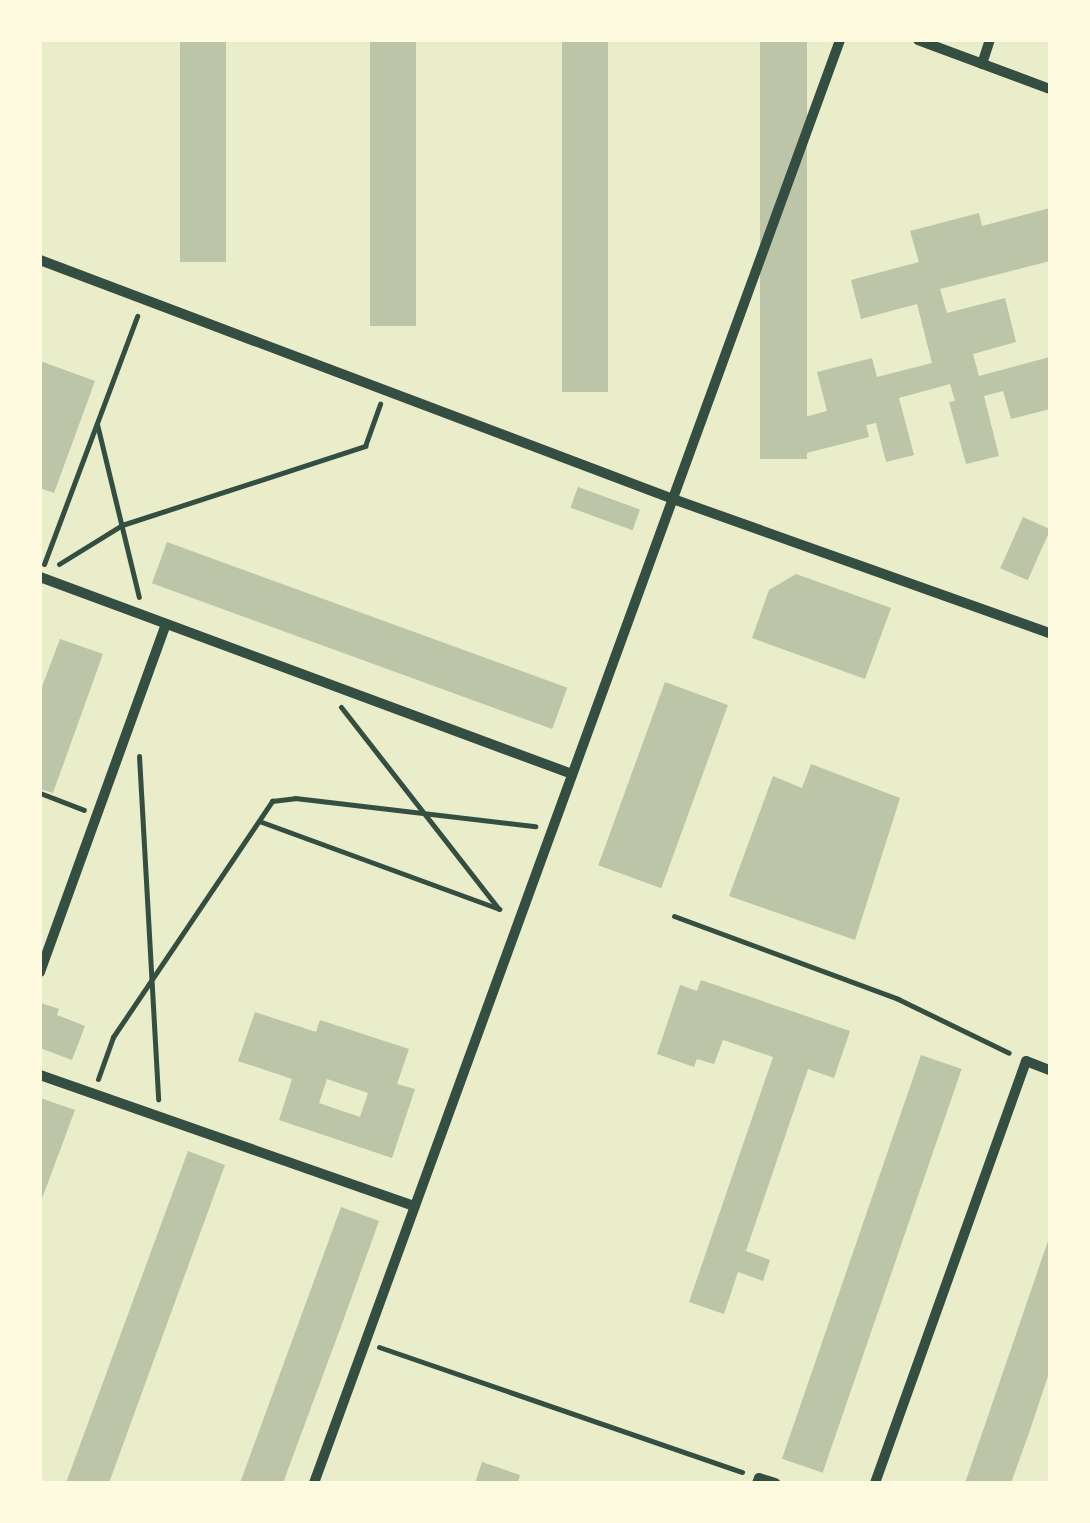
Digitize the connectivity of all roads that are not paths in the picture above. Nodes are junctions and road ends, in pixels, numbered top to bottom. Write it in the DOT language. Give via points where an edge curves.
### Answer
graph roads {
  1 [pos="840,40"];
  2 [pos="918,40"];
  3 [pos="990,40"];
  4 [pos="982,64"];
  5 [pos="1050,88"];
  6 [pos="40,260"];
  7 [pos="673,499"];
  8 [pos="40,576"];
  9 [pos="166,624"];
  10 [pos="1050,633"];
  11 [pos="572,774"];
  12 [pos="40,972"];
  13 [pos="1050,1070"];
  14 [pos="40,1075"];
  15 [pos="414,1206"];
  16 [pos="758,1480"];
  17 [pos="314,1483"];
  18 [pos="775,1483"];
  19 [pos="875,1483"];
  1 -- 7 [label="street"];
  2 -- 4 [label="street"];
  3 -- 4 [label="street"];
  4 -- 5 [label="street"];
  6 -- 7 [label="street"];
  7 -- 10 [label="street"];
  7 -- 11 [label="street"];
  8 -- 9 [label="street"];
  9 -- 11 [label="street"];
  9 -- 12 [label="street"];
  11 -- 15 [label="street"];
  13 -- 19 [label="street" via="1026,1061"];
  14 -- 15 [label="street"];
  15 -- 17 [label="street"];
  16 -- 18 [label="street"];
}
